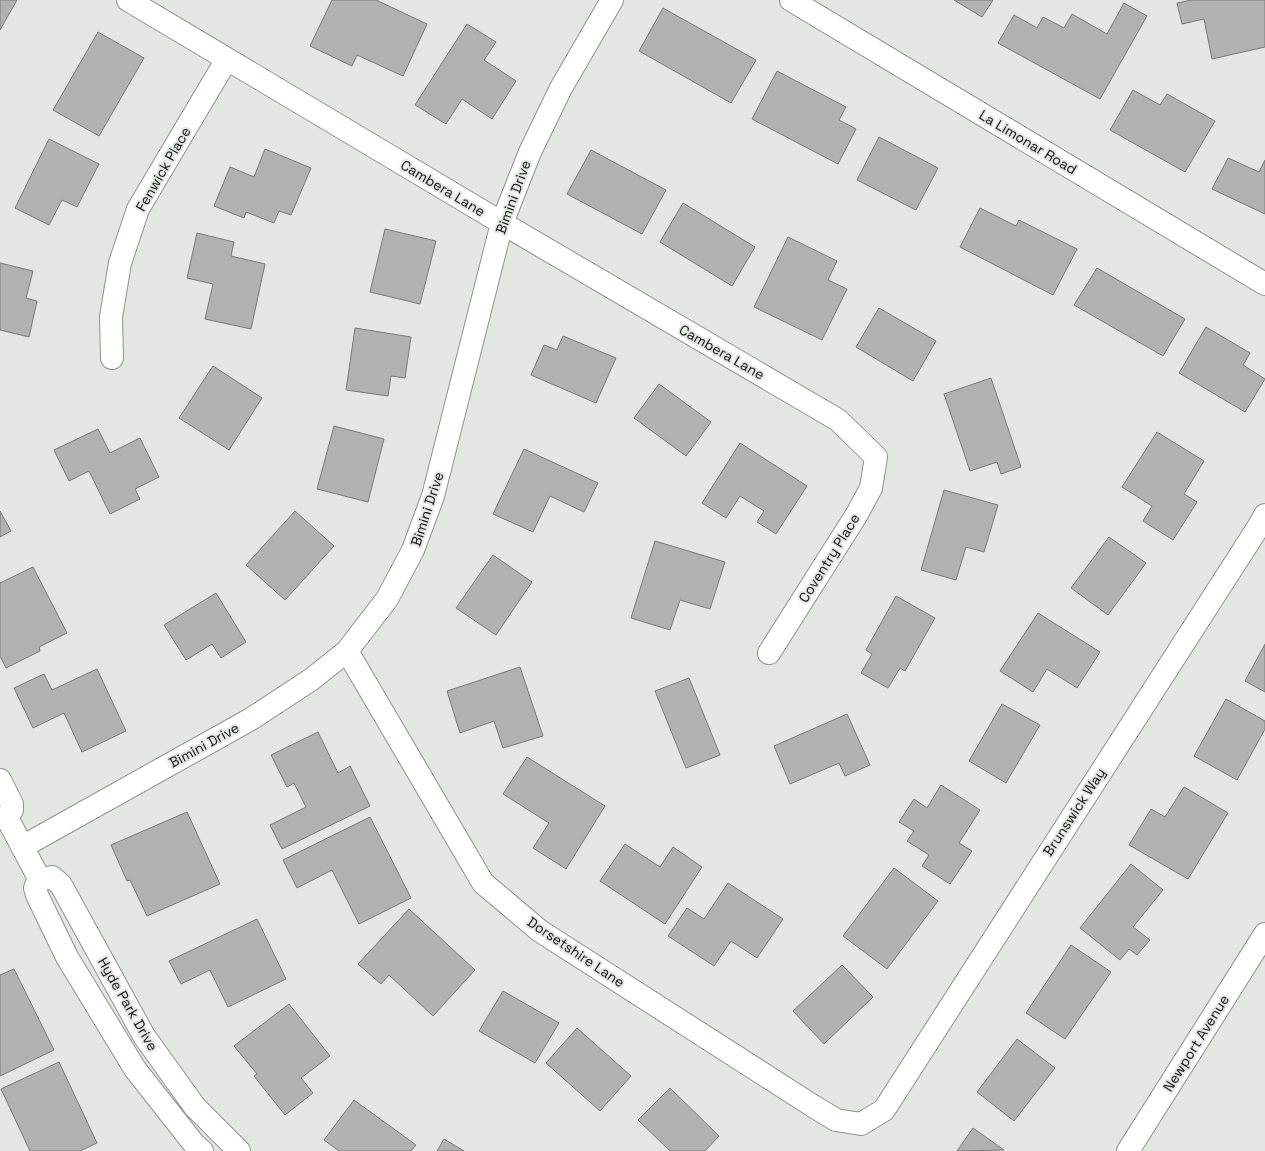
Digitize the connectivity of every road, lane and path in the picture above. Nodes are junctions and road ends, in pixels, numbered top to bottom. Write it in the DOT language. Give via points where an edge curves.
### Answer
graph roads {
  1 [pos="128,0"];
  2 [pos="612,0"];
  3 [pos="791,0"];
  4 [pos="228,59"];
  5 [pos="502,222"];
  6 [pos="1265,284"];
  7 [pos="112,358"];
  8 [pos="876,457"];
  9 [pos="1265,515"];
  10 [pos="348,651"];
  11 [pos="769,653"];
  12 [pos="0,780"];
  13 [pos="3,817"];
  14 [pos="22,847"];
  15 [pos="40,880"];
  16 [pos="1265,934"];
  17 [pos="884,1110"];
  18 [pos="202,1151"];
  19 [pos="239,1151"];
  20 [pos="1128,1151"];
  1 -- 4 [label="street, Cambera Lane"];
  2 -- 5 [label="street, Bimini Drive" via="561,88 530,152"];
  3 -- 6 [label="street, La Limonar Road"];
  4 -- 5 [label="street, Cambera Lane"];
  4 -- 7 [label="street, Fenwick Place" via="138,210 120,263 110,317"];
  5 -- 8 [label="street, Cambera Lane" via="838,420"];
  5 -- 10 [label="street, Bimini Drive" via="433,496 413,550 387,599"];
  8 -- 11 [label="street, Coventry Place" via="871,488 857,514"];
  9 -- 17 [label="street, Brunswick Way"];
  10 -- 14 [label="street, Bimini Drive" via="312,679 251,719"];
  10 -- 17 [label="street, Dorsetshire Lane" via="483,883 540,931 836,1120 861,1124"];
  12 -- 13 [label="street" via="12,804 12,810"];
  13 -- 14 [label="street"];
  14 -- 15 [label="street"];
  15 -- 18 [label="street, Hyde Park Drive" via="37,882 37,895 67,957 135,1069"];
  15 -- 19 [label="street, Hyde Park Drive" via="52,877 61,885 144,1036 195,1107"];
  16 -- 20 [label="street, Newport Avenue"];
}
